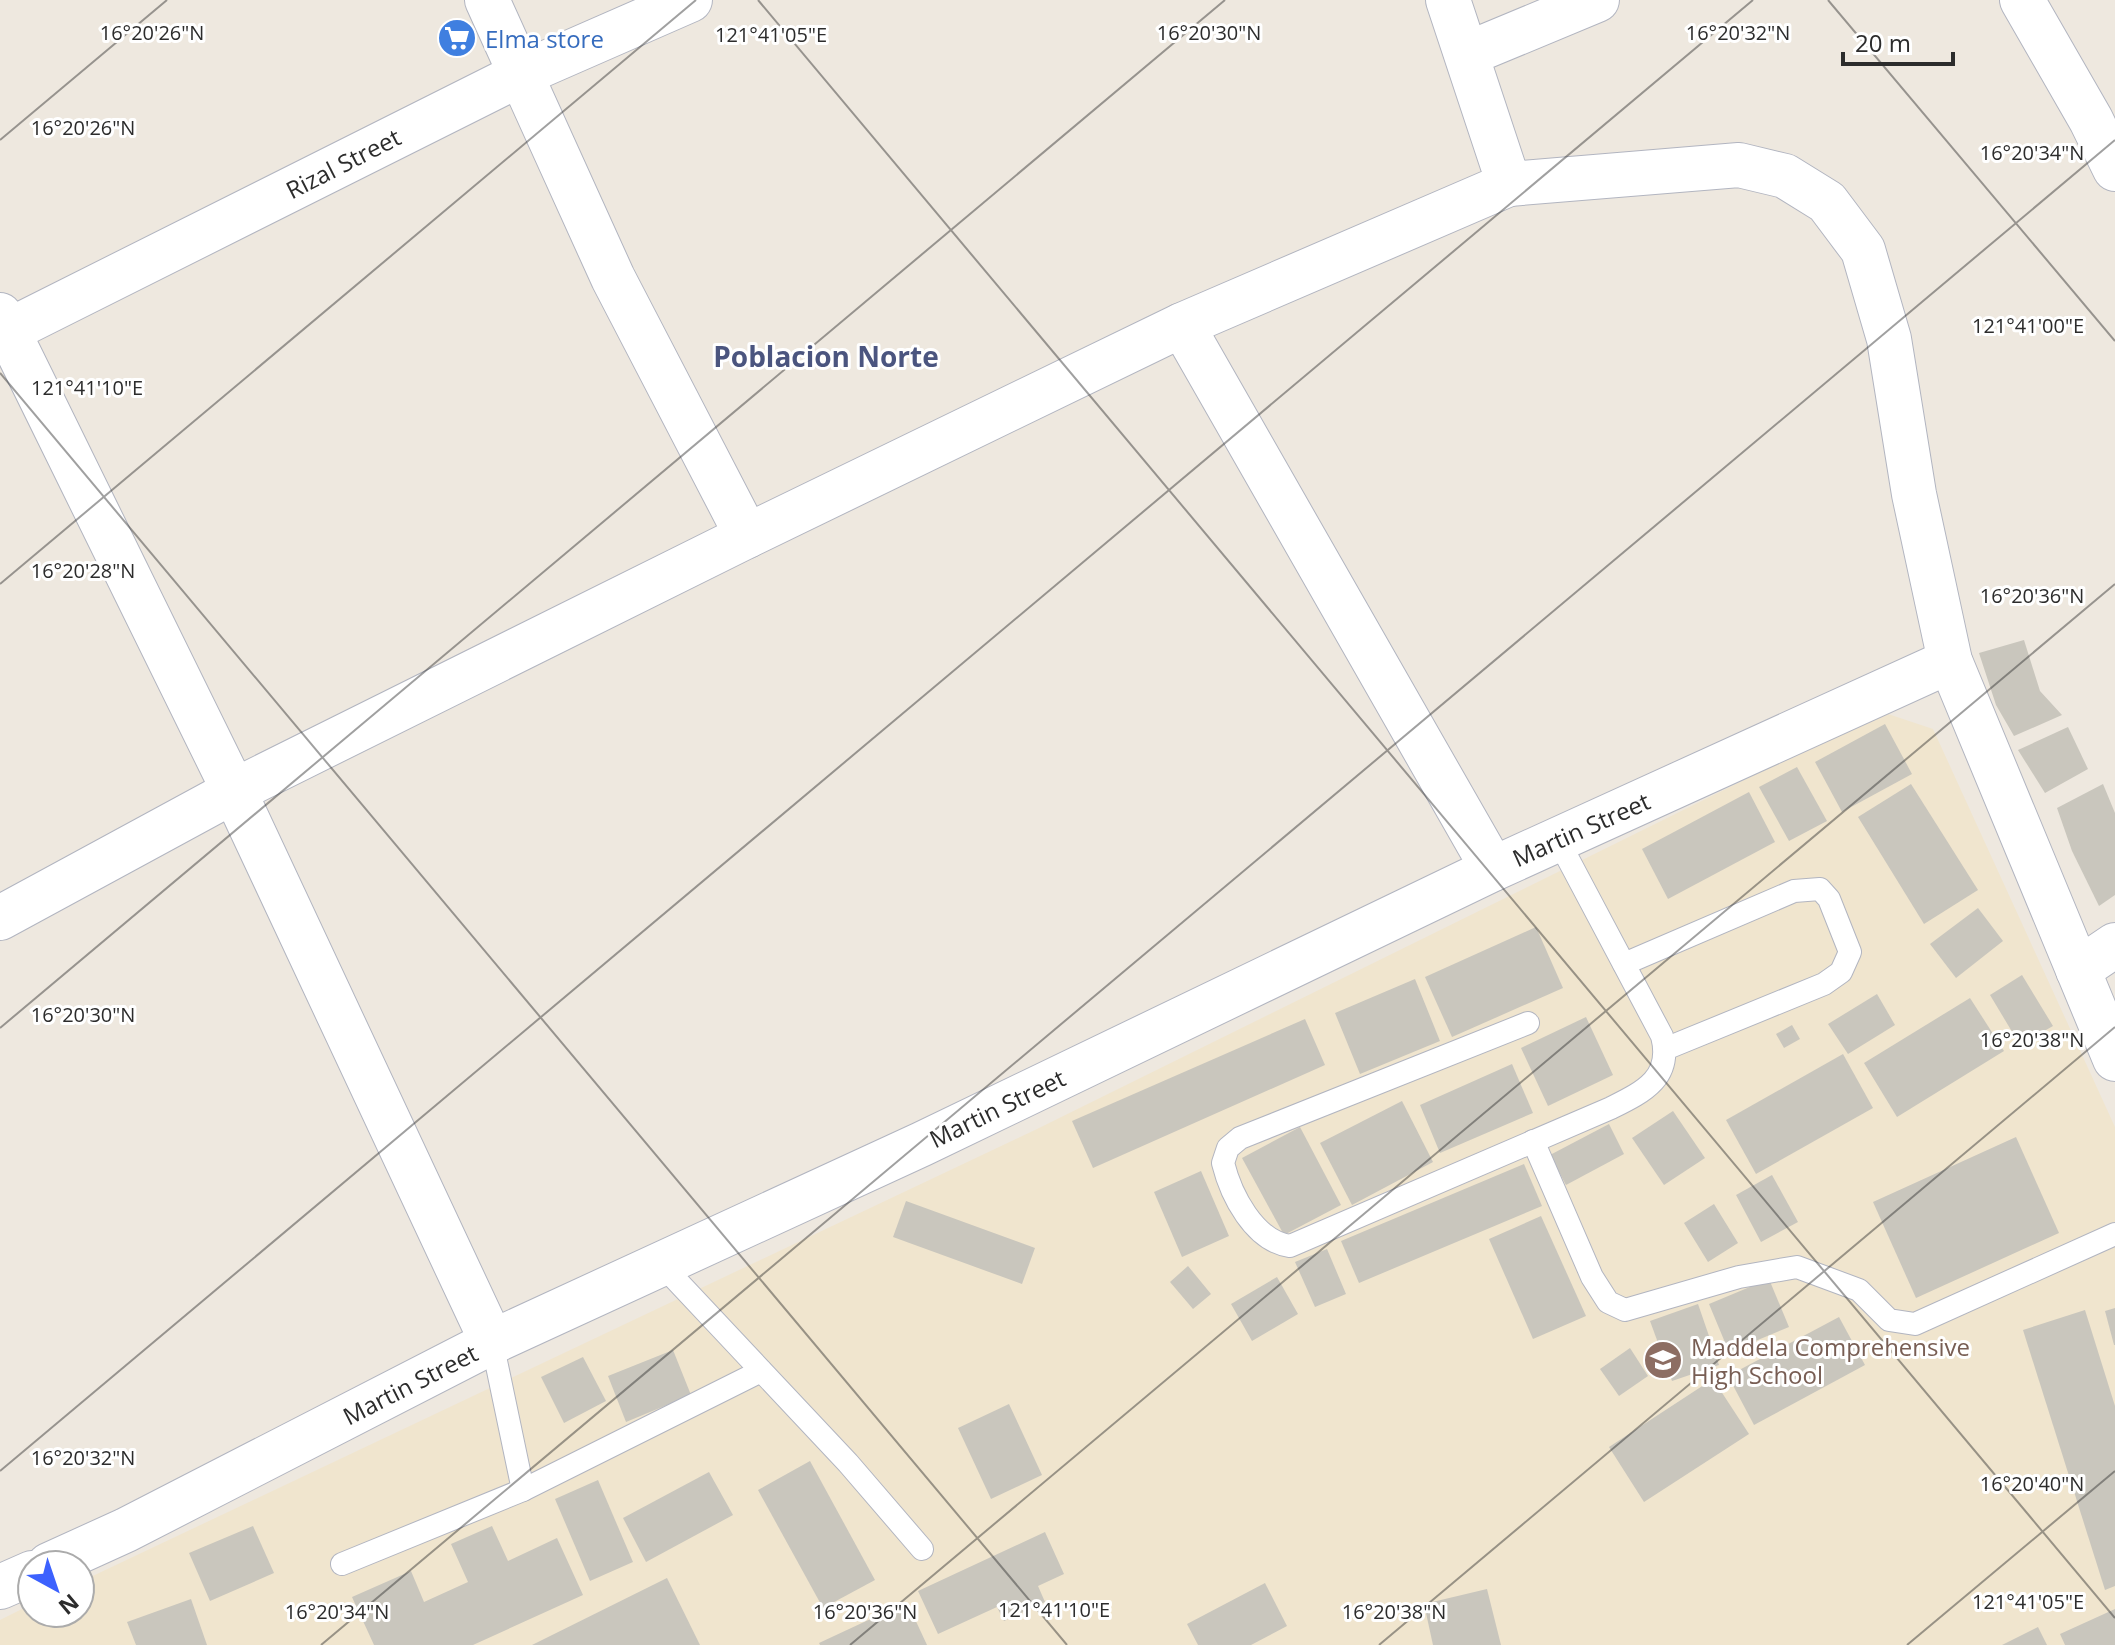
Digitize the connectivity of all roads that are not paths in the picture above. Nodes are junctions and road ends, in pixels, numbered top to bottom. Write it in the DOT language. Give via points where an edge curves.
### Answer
graph roads {
  1 [pos="487,0"];
  2 [pos="690,0"];
  3 [pos="1448,0"];
  4 [pos="1597,0"];
  5 [pos="2022,0"];
  6 [pos="1467,54"];
  7 [pos="521,74"];
  8 [pos="2115,169"];
  9 [pos="1509,184"];
  10 [pos="1182,325"];
  11 [pos="3,327"];
  12 [pos="747,536"];
  13 [pos="1950,661"];
  14 [pos="234,791"];
  15 [pos="1558,840"];
  16 [pos="1493,869"];
  17 [pos="0,918"];
  18 [pos="2115,945"];
  19 [pos="1624,964"];
  20 [pos="2078,970"];
  21 [pos="1528,1023"];
  22 [pos="1665,1049"];
  23 [pos="2115,1059"];
  24 [pos="1533,1141"];
  25 [pos="2115,1234"];
  26 [pos="662,1265"];
  27 [pos="492,1342"];
  28 [pos="761,1371"];
  29 [pos="523,1490"];
  30 [pos="84,1549"];
  31 [pos="922,1549"];
  32 [pos="342,1564"];
  1 -- 7 [label="street"];
  2 -- 7 [label="street, Rizal Street"];
  3 -- 6 [label="street"];
  4 -- 6 [label="street"];
  5 -- 8 [label="street"];
  6 -- 9 [label="street"];
  7 -- 11 [label="street, Rizal Street"];
  7 -- 12 [label="street" via="613,278"];
  9 -- 10 [label="street"];
  9 -- 13 [label="street" via="1739,165 1785,176 1827,202 1863,250 1889,339 1914,494"];
  10 -- 12 [label="street"];
  10 -- 16 [label="street"];
  11 -- 14 [label="street"];
  12 -- 14 [label="street"];
  13 -- 15 [label="street, Martin Street"];
  13 -- 20 [label="street"];
  14 -- 17 [label="street"];
  14 -- 27 [label="street"];
  15 -- 16 [label="street, Martin Street"];
  15 -- 19 [label="lane"];
  16 -- 26 [label="street, Martin Street"];
  18 -- 20 [label="street"];
  19 -- 22 [label="lane"];
  19 -- 22 [label="lane" via="1794,891 1820,889 1829,899 1850,952 1841,972 1824,984"];
  20 -- 23 [label="street"];
  21 -- 24 [label="lane" via="1277,1120 1240,1138 1228,1148 1223,1163 1254,1226 1276,1244 1290,1246"];
  22 -- 24 [label="lane" via="1659,1078 1644,1092"];
  24 -- 25 [label="lane" via="1592,1277 1608,1302 1625,1310 1739,1277 1797,1267 1859,1290 1889,1320 1915,1324"];
  26 -- 27 [label="street, Martin Street"];
  26 -- 28 [label="lane"];
  27 -- 29 [label="lane"];
  27 -- 30 [label="street, Martin Street"];
  28 -- 29 [label="lane"];
  28 -- 31 [label="lane"];
  29 -- 32 [label="lane"];
}
